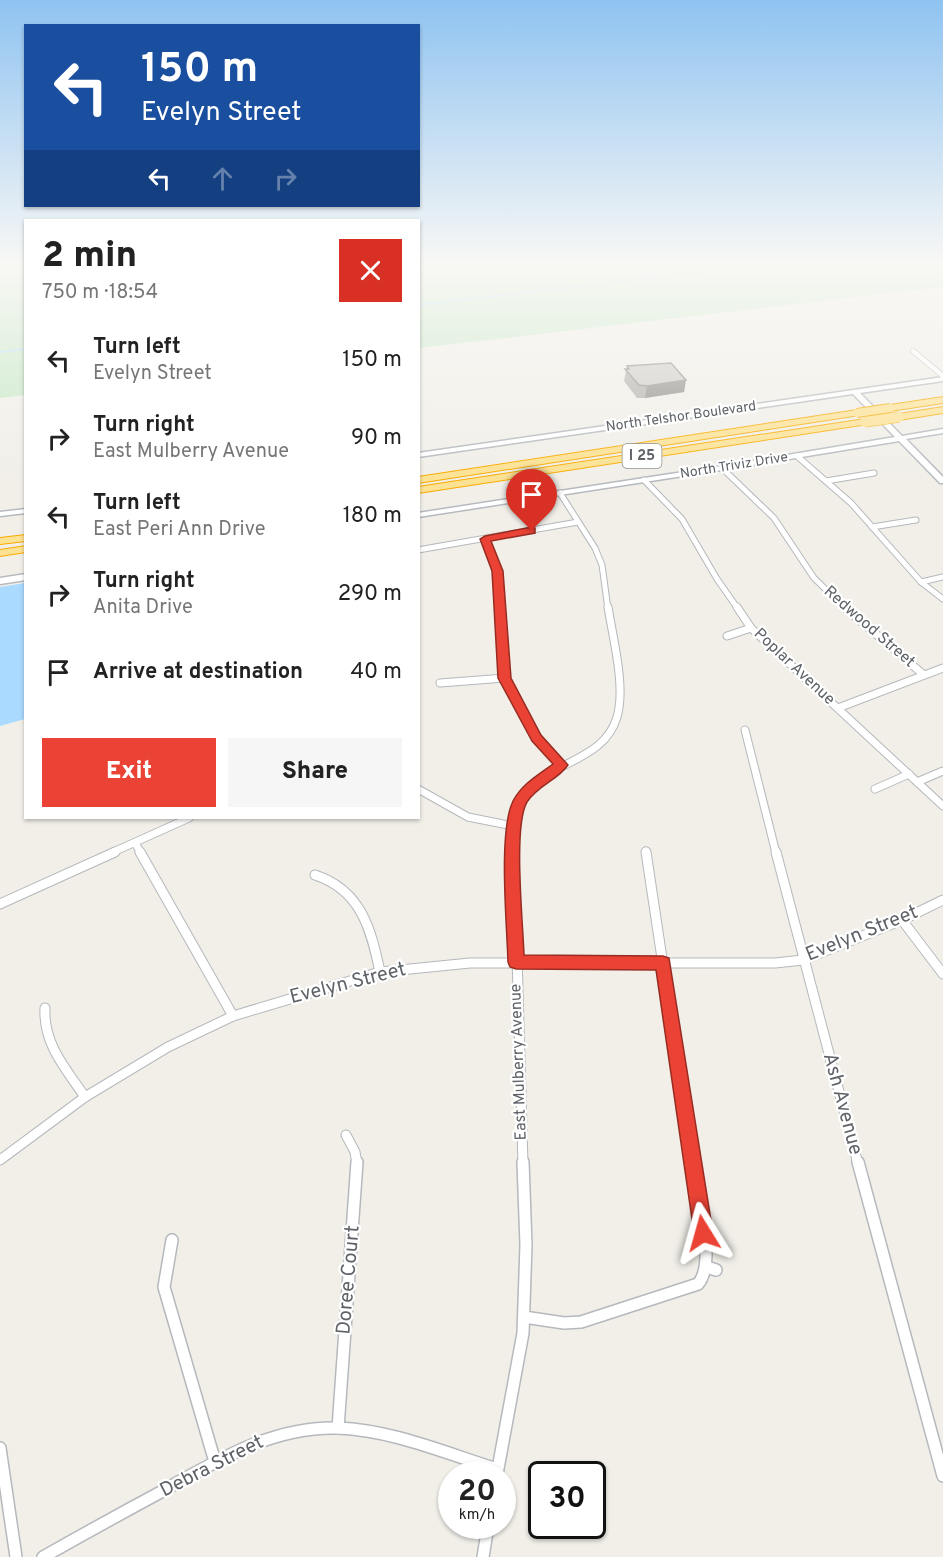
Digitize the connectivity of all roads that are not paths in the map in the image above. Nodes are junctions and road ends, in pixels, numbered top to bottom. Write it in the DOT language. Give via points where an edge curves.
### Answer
graph roads {
  1 [pos="913,351"];
  2 [pos="943,378"];
  3 [pos="856,393"];
  4 [pos="943,400"];
  5 [pos="943,410"];
  6 [pos="943,430"];
  7 [pos="900,437"];
  8 [pos="420,455"];
  9 [pos="797,456"];
  10 [pos="722,468"];
  11 [pos="874,473"];
  12 [pos="420,480"];
  13 [pos="645,480"];
  14 [pos="826,481"];
  15 [pos="943,481"];
  16 [pos="420,490"];
  17 [pos="560,493"];
  18 [pos="24,511"];
  19 [pos="0,514"];
  20 [pos="420,515"];
  21 [pos="916,520"];
  22 [pos="578,522"];
  23 [pos="872,527"];
  24 [pos="24,538"];
  25 [pos="485,539"];
  26 [pos="0,541"];
  27 [pos="24,549"];
  28 [pos="420,550"];
  29 [pos="0,553"];
  30 [pos="24,577"];
  31 [pos="943,577"];
  32 [pos="0,581"];
  33 [pos="921,582"];
  34 [pos="943,599"];
  35 [pos="751,628"];
  36 [pos="727,636"];
  37 [pos="943,668"];
  38 [pos="924,675"];
  39 [pos="505,678"];
  40 [pos="440,683"];
  41 [pos="838,708"];
  42 [pos="745,730"];
  43 [pos="562,765"];
  44 [pos="943,771"];
  45 [pos="909,774"];
  46 [pos="917,782"];
  47 [pos="876,789"];
  48 [pos="420,790"];
  49 [pos="943,806"];
  50 [pos="187,819"];
  51 [pos="513,826"];
  52 [pos="135,843"];
  53 [pos="646,851"];
  54 [pos="315,874"];
  55 [pos="943,900"];
  56 [pos="0,904"];
  57 [pos="902,920"];
  58 [pos="803,960"];
  59 [pos="516,962"];
  60 [pos="663,963"];
  61 [pos="380,972"];
  62 [pos="943,974"];
  63 [pos="45,1008"];
  64 [pos="232,1016"];
  65 [pos="85,1097"];
  66 [pos="346,1135"];
  67 [pos="0,1160"];
  68 [pos="172,1240"];
  69 [pos="524,1317"];
  70 [pos="338,1428"];
  71 [pos="0,1448"];
  72 [pos="463,1461"];
  73 [pos="499,1461"];
  74 [pos="215,1462"];
  75 [pos="943,1476"];
  76 [pos="486,1539"];
  77 [pos="16,1557"];
  78 [pos="43,1557"];
  79 [pos="483,1557"];
  1 -- 2 [label="street"];
  2 -- 3 [label="main road, North Telshor Boulevard"];
  3 -- 7 [label="main road"];
  3 -- 8 [label="main road, North Telshor Boulevard"];
  4 -- 12 [label="highway, I 25, bridge"];
  5 -- 16 [label="highway, I 25, bridge"];
  6 -- 7 [label="main road, North Triviz Drive"];
  7 -- 9 [label="main road, North Triviz Drive"];
  7 -- 15 [label="main road"];
  9 -- 10 [label="main road, North Triviz Drive"];
  9 -- 14 [label="street"];
  10 -- 13 [label="main road, North Triviz Drive"];
  10 -- 38 [label="street, Redwood Street" via="780,525 814,578"];
  11 -- 14 [label="street"];
  13 -- 17 [label="main road, North Triviz Drive"];
  13 -- 35 [label="street, Poplar Avenue" via="682,519"];
  14 -- 23 [label="street"];
  17 -- 20 [label="main road, North Triviz Drive"];
  17 -- 22 [label="street, East Mulberry Avenue"];
  18 -- 19 [label="main road"];
  21 -- 23 [label="street"];
  22 -- 25 [label="street"];
  22 -- 43 [label="street, East Mulberry Avenue" via="602,565 620,689 617,718 598,747"];
  23 -- 33 [label="street"];
  24 -- 26 [label="highway"];
  25 -- 28 [label="street"];
  25 -- 39 [label="street" via="497,571"];
  27 -- 29 [label="highway"];
  30 -- 32 [label="main road"];
  31 -- 33 [label="street"];
  33 -- 34 [label="street"];
  35 -- 36 [label="street"];
  35 -- 41 [label="street, Poplar Avenue"];
  37 -- 38 [label="street"];
  38 -- 41 [label="street"];
  39 -- 40 [label="street"];
  39 -- 43 [label="street" via="537,738"];
  41 -- 45 [label="street, Poplar Avenue"];
  42 -- 58 [label="street, Ash Avenue"];
  43 -- 51 [label="street, East Mulberry Avenue" via="526,792"];
  44 -- 46 [label="street"];
  45 -- 46 [label="street, Poplar Avenue"];
  45 -- 47 [label="street"];
  46 -- 49 [label="street, Poplar Avenue"];
  48 -- 51 [label="street" via="468,817"];
  50 -- 52 [label="street"];
  51 -- 59 [label="street, East Mulberry Avenue"];
  52 -- 56 [label="street"];
  52 -- 64 [label="street"];
  53 -- 60 [label="street"];
  54 -- 61 [label="street" via="334,880 354,902 370,931"];
  55 -- 57 [label="street, Evelyn Street"];
  57 -- 58 [label="street, Evelyn Street"];
  57 -- 62 [label="street"];
  58 -- 60 [label="street, Evelyn Street"];
  58 -- 75 [label="street, Ash Avenue"];
  59 -- 60 [label="street, Evelyn Street"];
  59 -- 61 [label="street, Evelyn Street" via="432,965"];
  59 -- 69 [label="street, East Mulberry Avenue" via="526,1245"];
  60 -- 69 [label="street" via="712,1269 694,1287 589,1320 564,1323"];
  61 -- 64 [label="street, Evelyn Street"];
  63 -- 65 [label="street" via="48,1040"];
  64 -- 65 [label="street, Evelyn Street" via="153,1055"];
  65 -- 67 [label="street, Evelyn Street"];
  66 -- 70 [label="street, Doree Court" via="358,1167"];
  68 -- 74 [label="street" via="164,1287"];
  69 -- 73 [label="street, East Mulberry Avenue"];
  70 -- 72 [label="street, Debra Street" via="377,1433"];
  70 -- 74 [label="street, Debra Street" via="285,1432"];
  71 -- 77 [label="street"];
  74 -- 78 [label="street, Debra Street"];
  76 -- 79 [label="street"];
}
